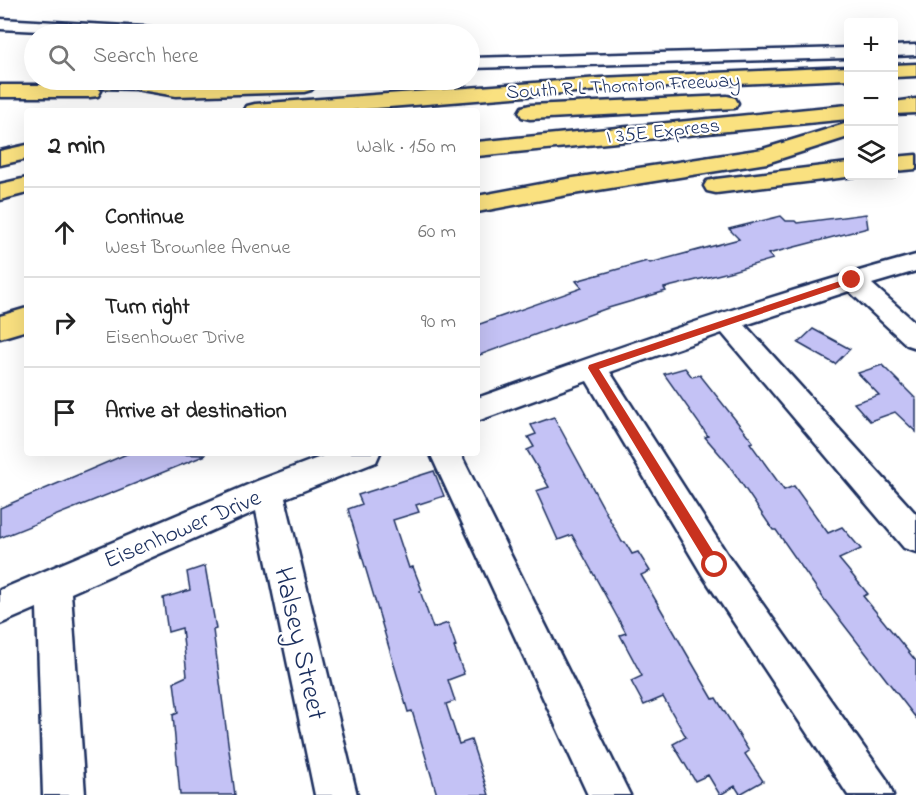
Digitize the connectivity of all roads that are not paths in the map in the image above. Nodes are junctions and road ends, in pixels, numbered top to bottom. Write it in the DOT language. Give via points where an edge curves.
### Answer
graph roads {
  1 [pos="0,24"];
  2 [pos="24,25"];
  3 [pos="916,39"];
  4 [pos="898,40"];
  5 [pos="844,42"];
  6 [pos="496,45"];
  7 [pos="916,50"];
  8 [pos="898,51"];
  9 [pos="844,53"];
  10 [pos="480,63"];
  11 [pos="916,70"];
  12 [pos="898,71"];
  13 [pos="844,73"];
  14 [pos="0,77"];
  15 [pos="24,78"];
  16 [pos="480,82"];
  17 [pos="600,84"];
  18 [pos="176,90"];
  19 [pos="0,91"];
  20 [pos="916,97"];
  21 [pos="898,98"];
  22 [pos="844,99"];
  23 [pos="916,106"];
  24 [pos="293,108"];
  25 [pos="898,108"];
  26 [pos="511,113"];
  27 [pos="844,124"];
  28 [pos="844,124"];
  29 [pos="844,125"];
  30 [pos="916,126"];
  31 [pos="898,128"];
  32 [pos="480,149"];
  33 [pos="24,153"];
  34 [pos="0,158"];
  35 [pos="916,162"];
  36 [pos="898,164"];
  37 [pos="480,169"];
  38 [pos="844,171"];
  39 [pos="0,173"];
  40 [pos="24,174"];
  41 [pos="24,186"];
  42 [pos="0,192"];
  43 [pos="0,200"];
  44 [pos="24,200"];
  45 [pos="480,203"];
  46 [pos="480,221"];
  47 [pos="916,263"];
  48 [pos="852,280"];
  49 [pos="24,320"];
  50 [pos="728,322"];
  51 [pos="0,327"];
  52 [pos="916,338"];
  53 [pos="593,368"];
  54 [pos="480,409"];
  55 [pos="356,456"];
  56 [pos="446,456"];
  57 [pos="268,491"];
  58 [pos="916,537"];
  59 [pos="53,584"];
  60 [pos="0,607"];
  61 [pos="64,795"];
  62 [pos="336,795"];
  63 [pos="609,795"];
  64 [pos="872,795"];
  1 -- 2 [label="street"];
  3 -- 4 [label="street"];
  5 -- 6 [label="street"];
  7 -- 8 [label="street"];
  9 -- 10 [label="street, South R L Thornton Freeway"];
  11 -- 12 [label="highway"];
  13 -- 17 [label="highway, South R L Thornton Freeway"];
  14 -- 15 [label="highway"];
  16 -- 17 [label="highway"];
  17 -- 24 [label="highway, South R L Thornton Freeway"];
  18 -- 19 [label="highway"];
  20 -- 21 [label="highway"];
  22 -- 26 [label="highway, I 35E Express"];
  23 -- 25 [label="highway"];
  27 -- 32 [label="highway, I 35E Express"];
  28 -- 37 [label="highway"];
  29 -- 45 [label="highway" via="767,156"];
  30 -- 31 [label="highway"];
  33 -- 34 [label="highway"];
  35 -- 36 [label="highway"];
  38 -- 46 [label="highway"];
  39 -- 40 [label="highway"];
  41 -- 42 [label="highway"];
  43 -- 44 [label="highway"];
  47 -- 48 [label="street"];
  48 -- 50 [label="street"];
  48 -- 52 [label="street"];
  49 -- 51 [label="highway"];
  50 -- 53 [label="street"];
  50 -- 58 [label="street"];
  53 -- 54 [label="street"];
  53 -- 64 [label="street" via="715,565"];
  55 -- 57 [label="street, Eisenhower Drive"];
  56 -- 63 [label="street"];
  57 -- 59 [label="street, Eisenhower Drive"];
  57 -- 62 [label="street, Halsey Street"];
  59 -- 60 [label="street, Eisenhower Drive"];
  59 -- 61 [label="street"];
}
